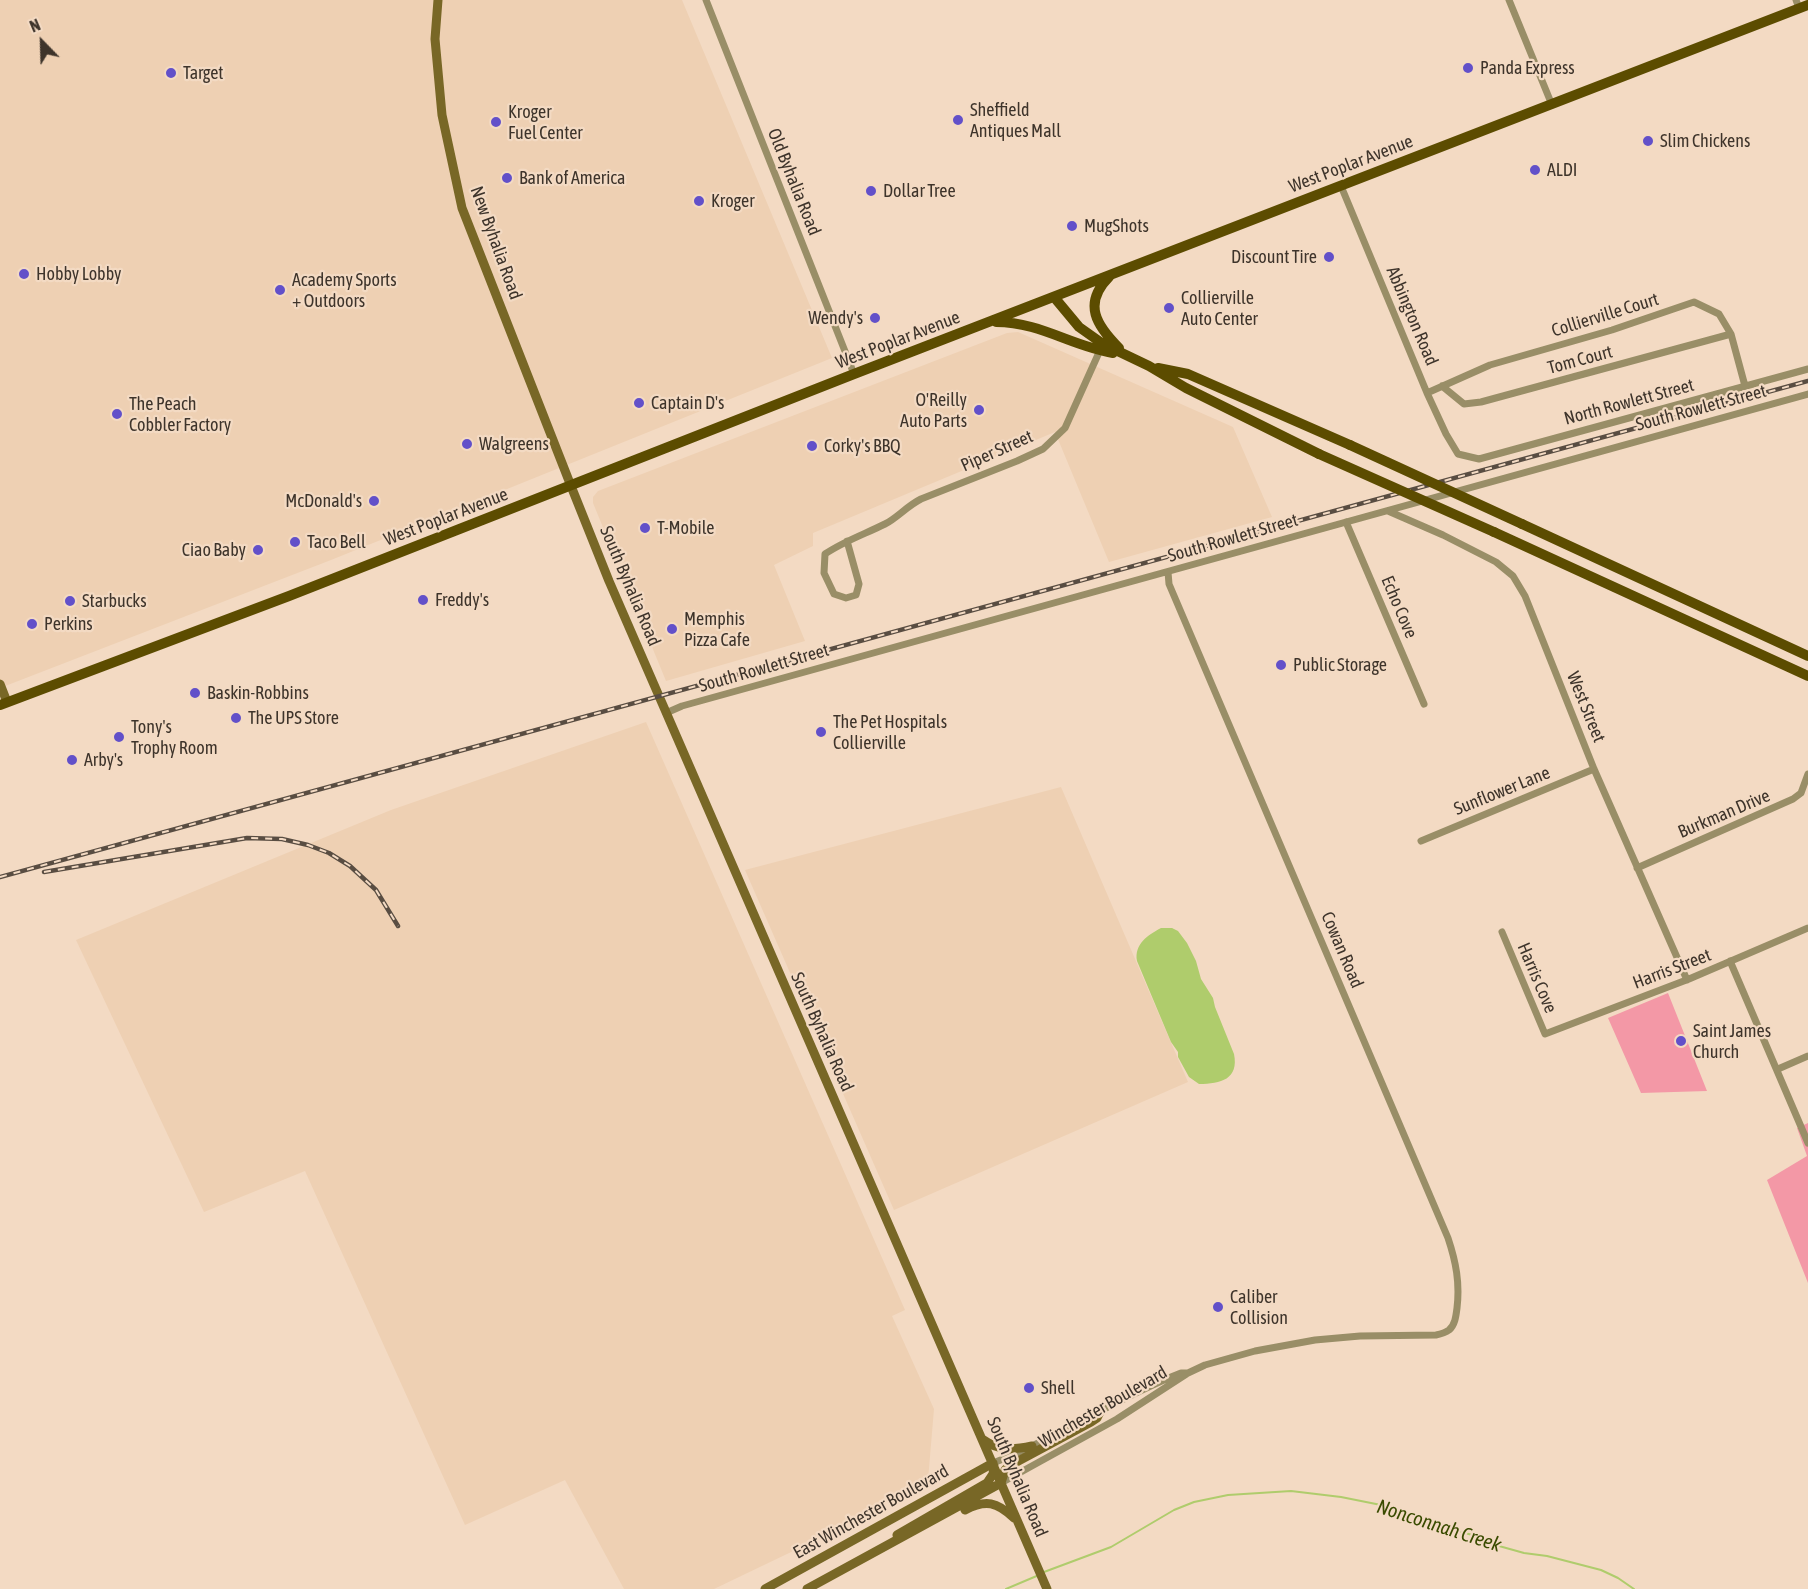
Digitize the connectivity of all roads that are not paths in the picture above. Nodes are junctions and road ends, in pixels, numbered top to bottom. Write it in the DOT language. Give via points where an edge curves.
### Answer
graph roads {
  1 [pos="438,0"];
  2 [pos="706,0"];
  3 [pos="1509,0"];
  4 [pos="1801,4"];
  5 [pos="1552,105"];
  6 [pos="1341,186"];
  7 [pos="1112,275"];
  8 [pos="1054,297"];
  9 [pos="988,322"];
  10 [pos="1731,334"];
  11 [pos="1104,344"];
  12 [pos="1149,366"];
  13 [pos="1808,369"];
  14 [pos="854,374"];
  15 [pos="1442,386"];
  16 [pos="1744,386"];
  17 [pos="1427,393"];
  18 [pos="1808,394"];
  19 [pos="1458,454"];
  20 [pos="570,486"];
  21 [pos="1388,511"];
  22 [pos="1346,522"];
  23 [pos="847,541"];
  24 [pos="1168,572"];
  25 [pos="1750,630"];
  26 [pos="1740,645"];
  27 [pos="1808,656"];
  28 [pos="1808,676"];
  29 [pos="0,684"];
  30 [pos="3,704"];
  31 [pos="1424,704"];
  32 [pos="666,713"];
  33 [pos="1594,769"];
  34 [pos="1808,774"];
  35 [pos="1421,841"];
  36 [pos="1637,868"];
  37 [pos="1808,928"];
  38 [pos="1502,933"];
  39 [pos="1730,961"];
  40 [pos="1687,980"];
  41 [pos="1545,1034"];
  42 [pos="1808,1056"];
  43 [pos="1778,1069"];
  44 [pos="1808,1143"];
  45 [pos="1436,1335"];
  46 [pos="1188,1373"];
  47 [pos="1100,1412"];
  48 [pos="982,1439"];
  49 [pos="1032,1446"];
  50 [pos="993,1463"];
  51 [pos="1001,1483"];
  52 [pos="1018,1523"];
  53 [pos="874,1553"];
  54 [pos="806,1567"];
  55 [pos="765,1589"];
  56 [pos="808,1589"];
  57 [pos="1047,1589"];
  1 -- 20 [label="main road, New Byhalia Road" via="435,39 442,115 462,208"];
  2 -- 14 [label="street, Old Byhalia Road"];
  3 -- 5 [label="street"];
  4 -- 5 [label="main road, West Poplar Avenue"];
  5 -- 6 [label="main road, West Poplar Avenue"];
  6 -- 7 [label="main road, West Poplar Avenue"];
  6 -- 17 [label="street, Abbington Road"];
  7 -- 8 [label="main road, West Poplar Avenue"];
  7 -- 11 [label="main road" via="1103,283 1095,304"];
  8 -- 9 [label="main road, West Poplar Avenue"];
  8 -- 11 [label="main road" via="1079,327"];
  9 -- 11 [label="main road" via="1029,325 1083,346"];
  9 -- 14 [label="main road, West Poplar Avenue"];
  10 -- 15 [label="street, Tom Court" via="1481,402 1464,404"];
  10 -- 15 [label="street, Collierville Court" via="1719,314 1694,302 1490,365"];
  10 -- 16 [label="street, Collierville Court"];
  11 -- 12 [label="main road"];
  11 -- 23 [label="street, Piper Street" via="1065,428 1043,449 921,499 888,523"];
  12 -- 25 [label="main road, bridge" via="1188,374 1350,445"];
  12 -- 26 [label="main road, bridge" via="1319,453"];
  13 -- 16 [label="street, North Rowlett Street"];
  14 -- 20 [label="main road, West Poplar Avenue"];
  15 -- 17 [label="street, Collierville Court"];
  16 -- 19 [label="street, North Rowlett Street" via="1479,459"];
  17 -- 19 [label="street, Abbington Road"];
  18 -- 21 [label="street, South Rowlett Street"];
  20 -- 30 [label="main road, West Poplar Avenue"];
  20 -- 32 [label="main road, South Byhalia Road"];
  21 -- 22 [label="street, South Rowlett Street"];
  21 -- 33 [label="street, West Street" via="1496,562 1512,576 1525,596"];
  22 -- 24 [label="street, South Rowlett Street"];
  22 -- 31 [label="street, Echo Cove"];
  23 -- 23 [label="street, Piper Street" via="859,584 856,595 846,598 834,594 824,573 825,554"];
  24 -- 32 [label="street, South Rowlett Street"];
  24 -- 45 [label="street, Cowan Road" via="1173,594 1453,1253 1458,1280 1456,1314 1451,1329"];
  25 -- 26 [label="main road"];
  25 -- 27 [label="main road"];
  26 -- 28 [label="main road"];
  29 -- 30 [label="main road"];
  32 -- 48 [label="main road, South Byhalia Road"];
  33 -- 35 [label="street, Sunflower Lane"];
  33 -- 36 [label="street, West Street"];
  34 -- 36 [label="street, Burkman Drive" via="1802,793 1794,800"];
  36 -- 40 [label="street, West Street"];
  37 -- 39 [label="street, Harris Street"];
  38 -- 41 [label="street, Harris Cove"];
  39 -- 40 [label="street, Harris Street"];
  39 -- 43 [label="street"];
  40 -- 41 [label="street, Harris Street"];
  42 -- 43 [label="street"];
  43 -- 44 [label="street"];
  45 -- 46 [label="street, Winchester Boulevard" via="1314,1340 1230,1357"];
  46 -- 47 [label="street, Winchester Boulevard" via="1162,1380"];
  46 -- 51 [label="street, Winchester Boulevard" via="1117,1419"];
  47 -- 49 [label="street, Winchester Boulevard"];
  47 -- 51 [label="main road" via="1091,1422 1010,1466"];
  48 -- 49 [label="main road" via="1007,1450"];
  48 -- 50 [label="main road, South Byhalia Road"];
  49 -- 50 [label="street, Winchester Boulevard"];
  50 -- 51 [label="main road, South Byhalia Road"];
  50 -- 53 [label="main road" via="993,1474 987,1483 909,1526"];
  50 -- 54 [label="main road, East Winchester Boulevard"];
  51 -- 52 [label="main road, South Byhalia Road"];
  51 -- 53 [label="main road, East Winchester Boulevard"];
  52 -- 53 [label="main road" via="1003,1508 974,1505 881,1553"];
  52 -- 57 [label="main road, South Byhalia Road"];
  53 -- 56 [label="main road, East Winchester Boulevard"];
  54 -- 55 [label="main road, East Winchester Boulevard"];
  54 -- 56 [label="main road"];
}
